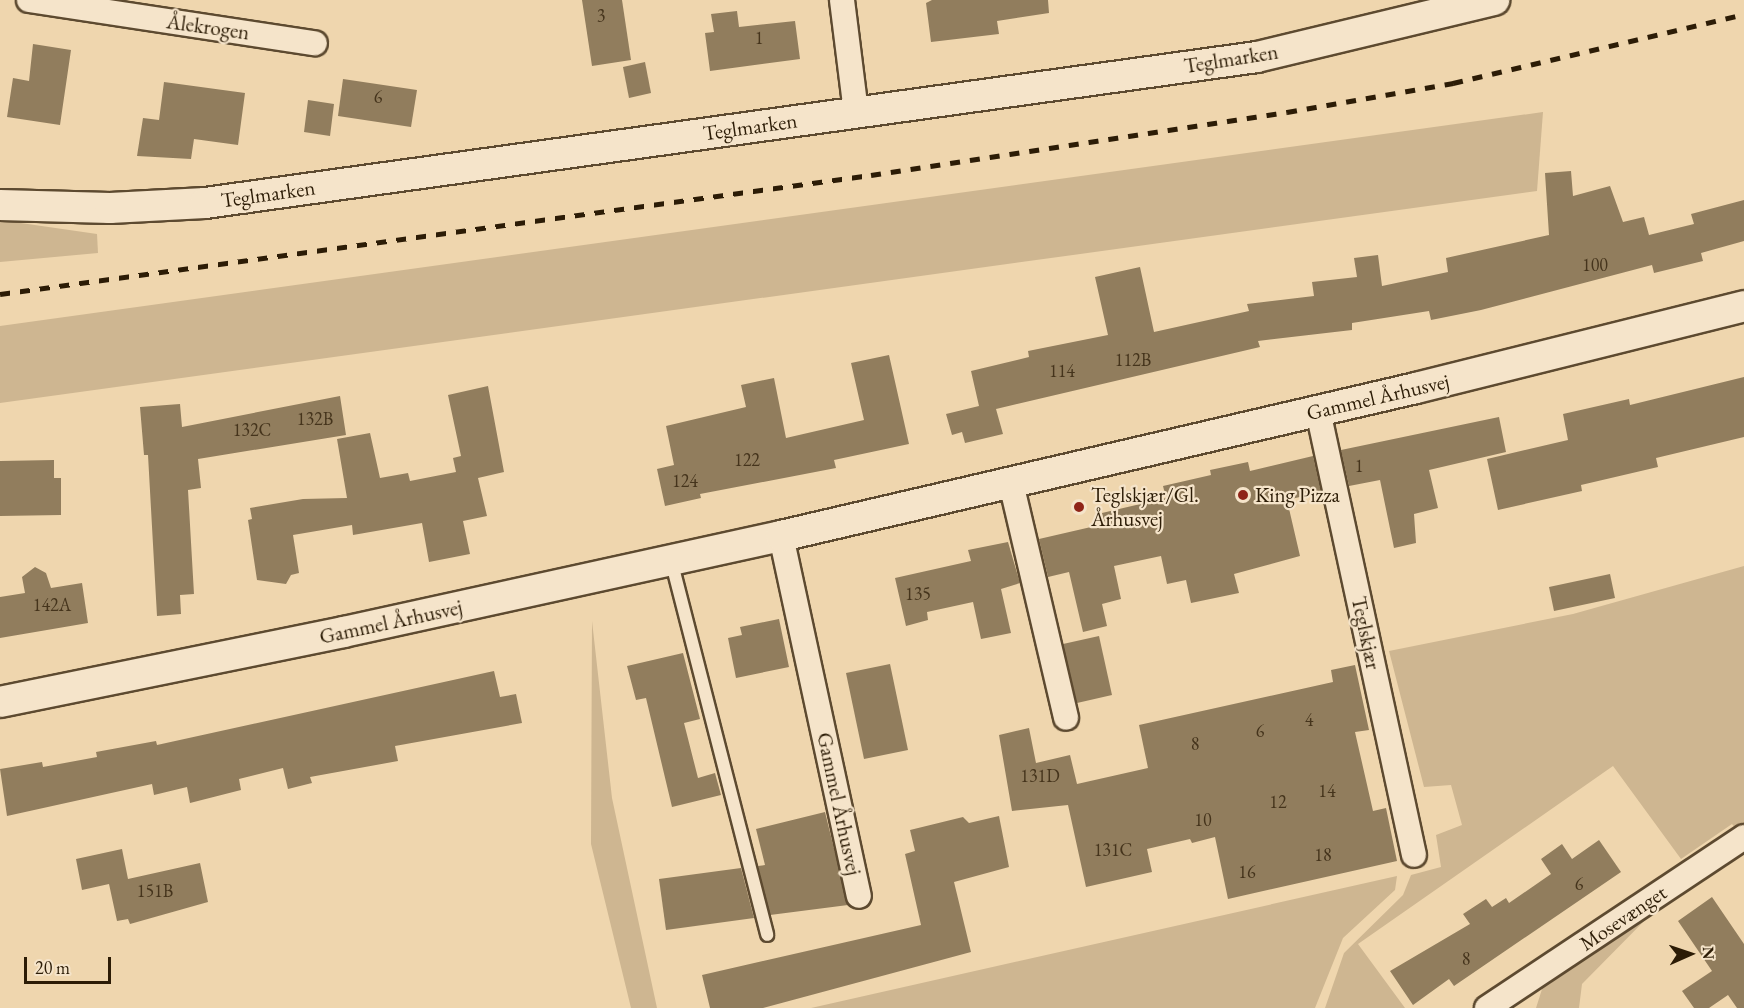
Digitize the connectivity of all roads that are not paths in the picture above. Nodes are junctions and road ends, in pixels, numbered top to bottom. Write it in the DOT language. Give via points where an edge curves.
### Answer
graph roads {
  1 [pos="29,0"];
  2 [pos="842,0"];
  3 [pos="1494,0"];
  4 [pos="315,43"];
  5 [pos="856,113"];
  6 [pos="0,205"];
  7 [pos="1744,306"];
  8 [pos="1318,411"];
  9 [pos="1011,483"];
  10 [pos="781,536"];
  11 [pos="671,559"];
  12 [pos="0,702"];
  13 [pos="1066,718"];
  14 [pos="1744,837"];
  15 [pos="1414,855"];
  16 [pos="859,896"];
  17 [pos="767,935"];
  18 [pos="1499,1005"];
  1 -- 4 [label="street, Ålekrogen"];
  2 -- 5 [label="street"];
  3 -- 5 [label="street, Teglmarken" via="1257,57"];
  5 -- 6 [label="street, Teglmarken" via="205,203 110,208"];
  7 -- 8 [label="street, Gammel Århusvej"];
  8 -- 9 [label="street, Gammel Århusvej"];
  8 -- 15 [label="street, Teglskjær"];
  9 -- 10 [label="street, Gammel Århusvej"];
  9 -- 13 [label="street"];
  10 -- 11 [label="street, Gammel Århusvej"];
  10 -- 16 [label="street, Gammel Århusvej"];
  11 -- 12 [label="street, Gammel Århusvej"];
  11 -- 17 [label="lane"];
  14 -- 18 [label="street, Mosevænget"];
}
